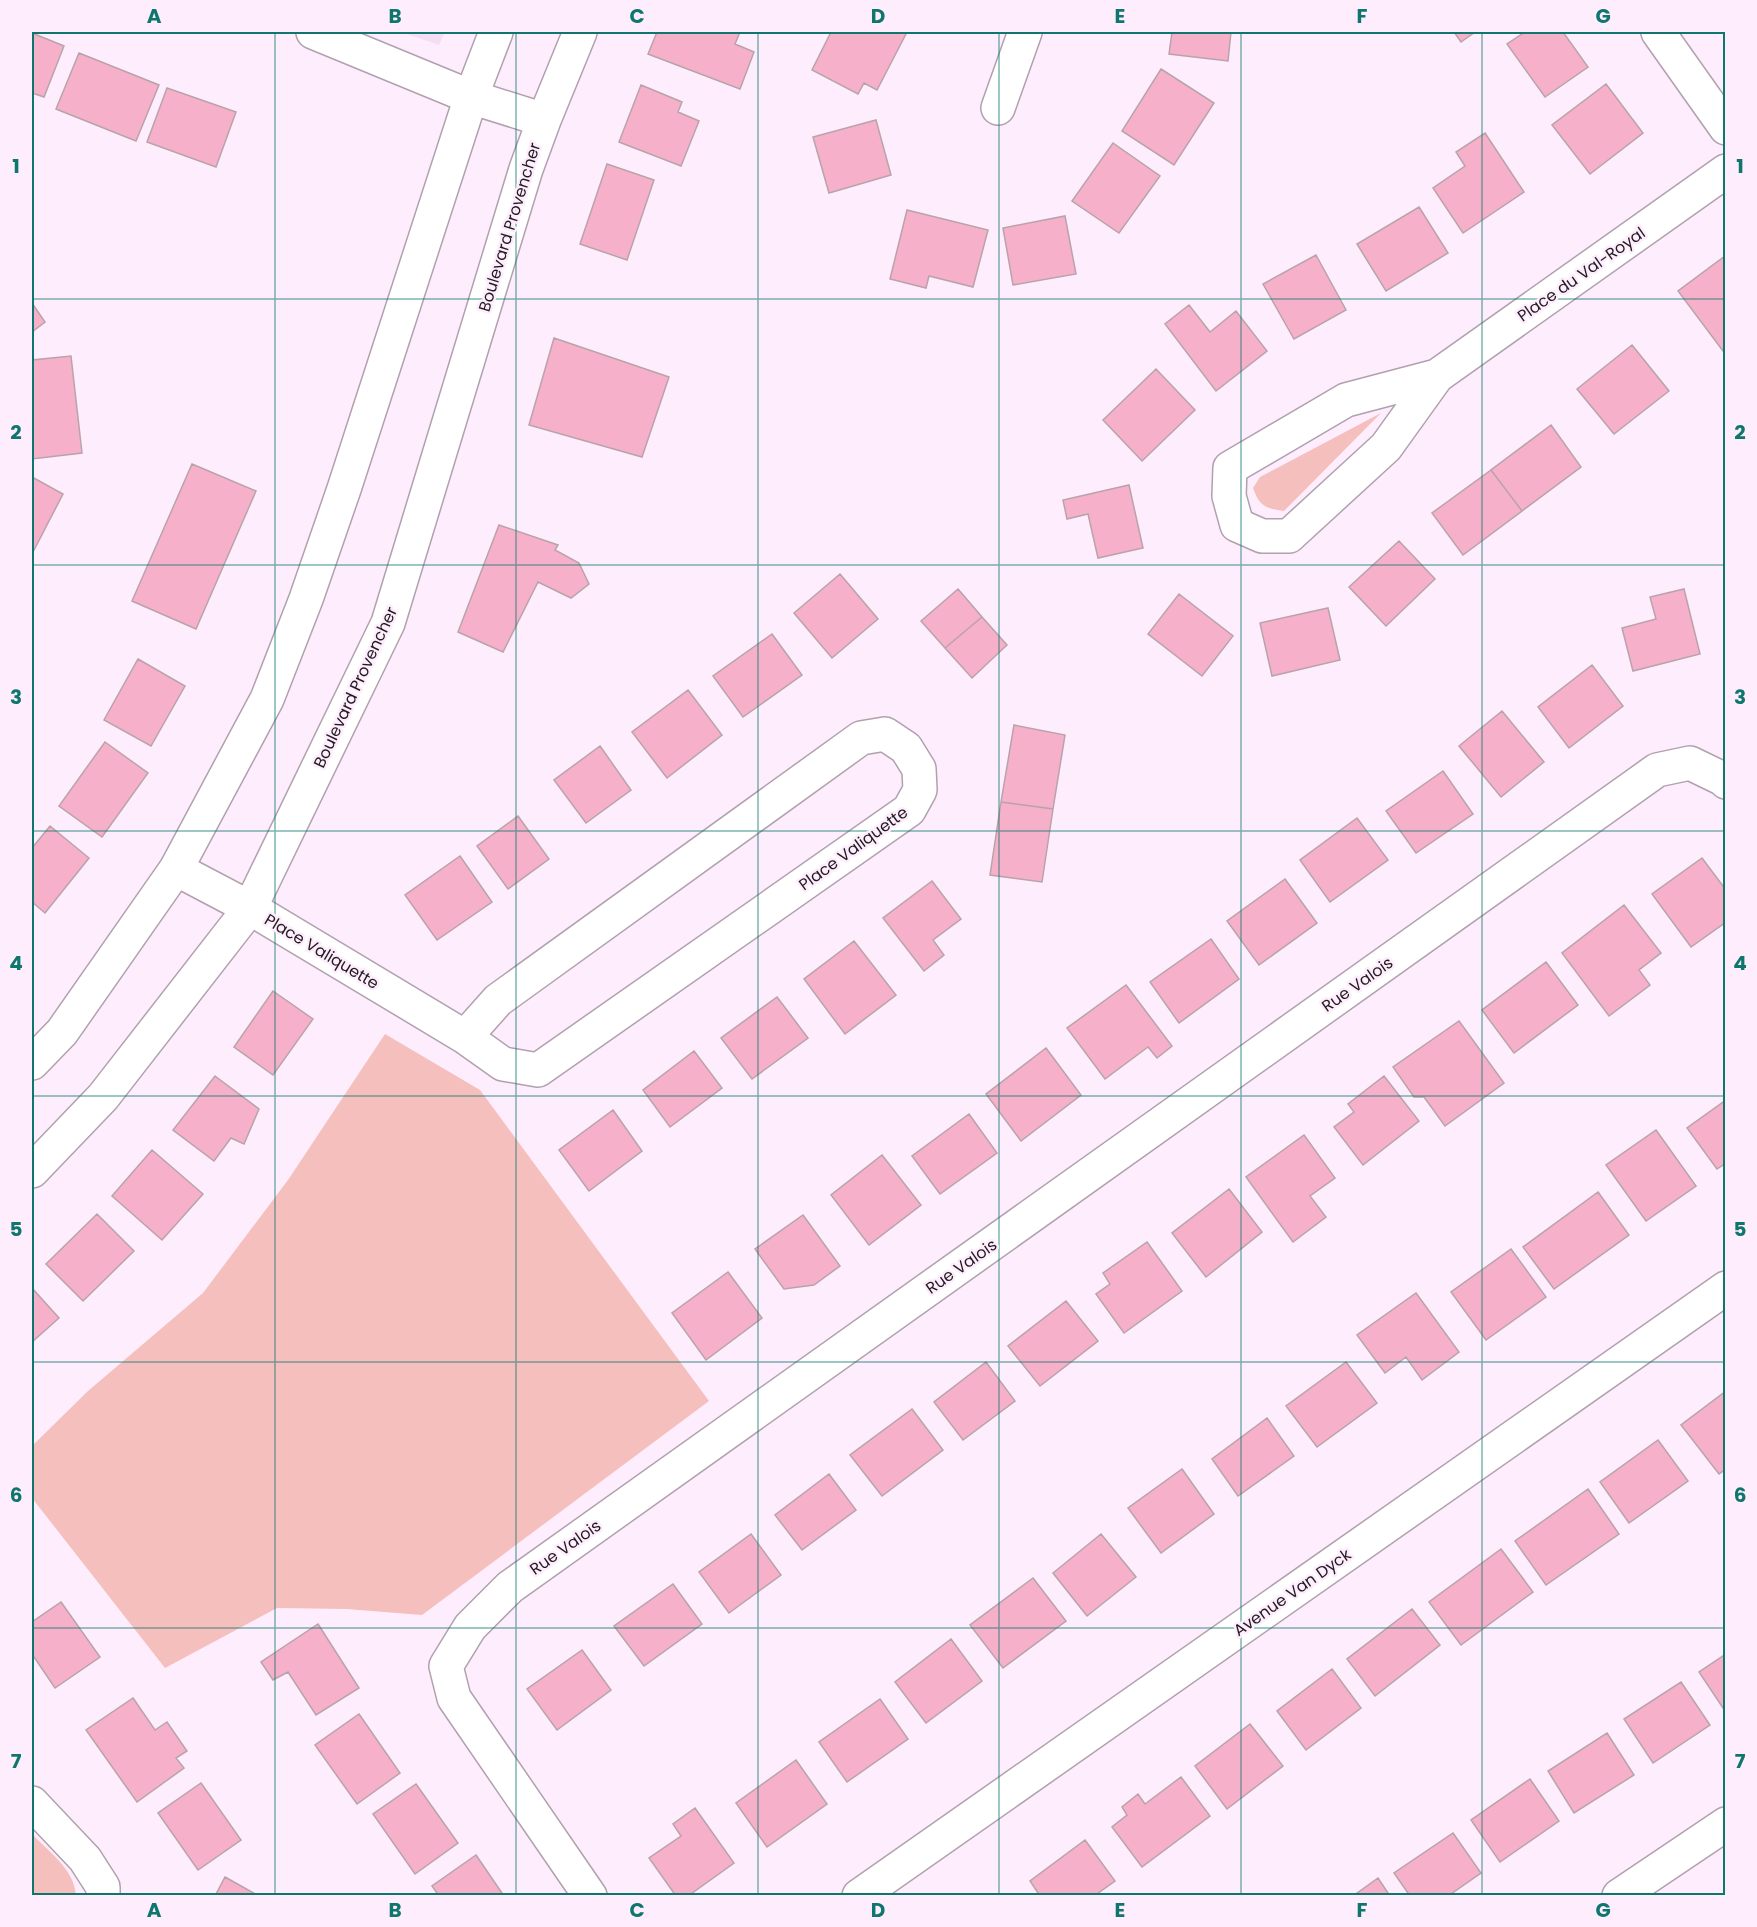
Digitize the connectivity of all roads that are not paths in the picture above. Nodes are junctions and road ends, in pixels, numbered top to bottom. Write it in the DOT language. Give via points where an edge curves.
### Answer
graph roads {
  1 [pos="313,32"];
  2 [pos="496,32"];
  3 [pos="580,32"];
  4 [pos="1026,32"];
  5 [pos="1658,32"];
  6 [pos="471,97"];
  7 [pos="998,108"];
  8 [pos="544,120"];
  9 [pos="1725,128"];
  10 [pos="1725,171"];
  11 [pos="1437,376"];
  12 [pos="1725,782"];
  13 [pos="176,869"];
  14 [pos="250,908"];
  15 [pos="465,1037"];
  16 [pos="32,1063"];
  17 [pos="32,1171"];
  18 [pos="1725,1288"];
  19 [pos="32,1803"];
  20 [pos="1725,1824"];
  21 [pos="103,1896"];
  22 [pos="590,1896"];
  23 [pos="859,1896"];
  24 [pos="1620,1896"];
  1 -- 6 [label="street"];
  2 -- 6 [label="street"];
  3 -- 8 [label="street, Boulevard Provencher"];
  4 -- 7 [label="street"];
  5 -- 9 [label="street"];
  6 -- 8 [label="street"];
  6 -- 13 [label="street" via="306,599 267,699"];
  8 -- 14 [label="street, Boulevard Provencher" via="388,623"];
  10 -- 11 [label="street, Place du Val-Royal"];
  11 -- 11 [label="street, Place du Val-Royal" via="1346,400 1230,468 1229,496 1237,525 1262,536 1289,536 1386,447"];
  12 -- 22 [label="street, Rue Valois" via="1690,763 1657,770 510,1587 470,1627 446,1666 454,1698"];
  13 -- 14 [label="street, Place Valiquette"];
  13 -- 16 [label="street" via="62,1032"];
  14 -- 15 [label="street, Place Valiquette"];
  14 -- 17 [label="street, Boulevard Provencher" via="103,1097"];
  15 -- 15 [label="street, Place Valiquette" via="503,1064 538,1070 909,810 920,790 919,769 906,748 885,734 861,738 498,999"];
  18 -- 23 [label="street, Avenue Van Dyck"];
  19 -- 21 [label="street" via="85,1859 103,1887"];
  20 -- 24 [label="street"];
}
